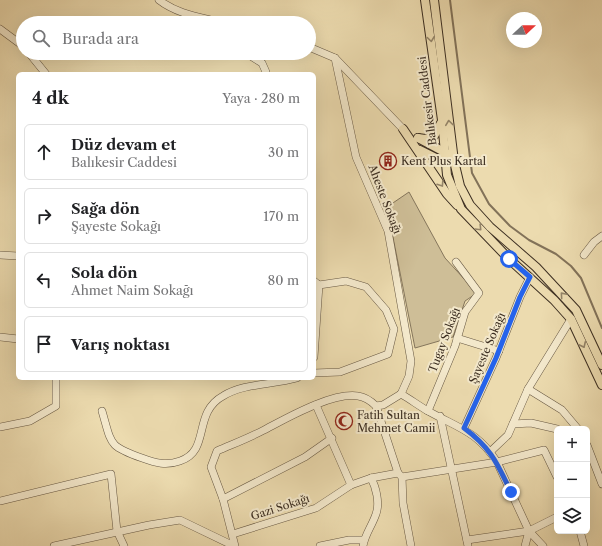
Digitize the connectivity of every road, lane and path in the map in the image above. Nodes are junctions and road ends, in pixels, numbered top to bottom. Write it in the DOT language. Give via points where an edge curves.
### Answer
graph roads {
  1 [pos="159,0"];
  2 [pos="425,0"];
  3 [pos="434,0"];
  4 [pos="194,16"];
  5 [pos="0,29"];
  6 [pos="16,41"];
  7 [pos="316,50"];
  8 [pos="335,58"];
  9 [pos="35,60"];
  10 [pos="257,60"];
  11 [pos="44,72"];
  12 [pos="266,72"];
  13 [pos="442,120"];
  14 [pos="403,129"];
  15 [pos="416,142"];
  16 [pos="448,154"];
  17 [pos="461,209"];
  18 [pos="602,236"];
  19 [pos="0,255"];
  20 [pos="584,255"];
  21 [pos="16,256"];
  22 [pos="456,262"];
  23 [pos="530,277"];
  24 [pos="316,283"];
  25 [pos="571,319"];
  26 [pos="0,337"];
  27 [pos="457,338"];
  28 [pos="16,339"];
  29 [pos="499,351"];
  30 [pos="602,365"];
  31 [pos="316,373"];
  32 [pos="56,380"];
  33 [pos="287,380"];
  34 [pos="602,385"];
  35 [pos="528,389"];
  36 [pos="401,394"];
  37 [pos="316,405"];
  38 [pos="376,406"];
  39 [pos="102,411"];
  40 [pos="428,411"];
  41 [pos="440,416"];
  42 [pos="513,424"];
  43 [pos="575,426"];
  44 [pos="0,427"];
  45 [pos="464,428"];
  46 [pos="554,428"];
  47 [pos="332,438"];
  48 [pos="490,452"];
  49 [pos="590,454"];
  50 [pos="497,462"];
  51 [pos="451,469"];
  52 [pos="554,471"];
  53 [pos="400,475"];
  54 [pos="371,478"];
  55 [pos="602,484"];
  56 [pos="351,485"];
  57 [pos="223,499"];
  58 [pos="0,500"];
  59 [pos="554,518"];
  60 [pos="529,531"];
  61 [pos="117,532"];
  62 [pos="233,534"];
  63 [pos="581,534"];
  64 [pos="363,543"];
  65 [pos="468,543"];
  66 [pos="54,546"];
  67 [pos="124,546"];
  68 [pos="234,546"];
  69 [pos="320,546"];
  70 [pos="411,546"];
  71 [pos="525,546"];
  72 [pos="543,546"];
  73 [pos="584,546"];
  1 -- 4 [label="street" via="170,8"];
  2 -- 13 [label="main road, Balıkesir Caddesi, one-way"];
  16 -- 3 [label="main road, Balıkesir Caddesi, one-way"];
  5 -- 6 [label="street"];
  7 -- 8 [label="street"];
  8 -- 14 [label="street"];
  8 -- 36 [label="street, Aheste Sokağı" via="356,157 388,231 411,361 410,376"];
  9 -- 11 [label="street"];
  10 -- 12 [label="street" via="262,63"];
  13 -- 15 [label="main road" via="434,136"];
  13 -- 16 [label="main road, Balıkesir Caddesi"];
  14 -- 15 [label="main road"];
  15 -- 16 [label="main road"];
  15 -- 17 [label="main road, one-way" via="447,194"];
  16 -- 17 [label="main road, Balıkesir Caddesi" via="447,175"];
  30 -- 16 [label="main road, Balıkesir Caddesi, one-way" via="576,310 536,267 490,227 470,205"];
  17 -- 23 [label="main road, Balıkesir Caddesi, one-way"];
  18 -- 20 [label="street"];
  19 -- 21 [label="street"];
  22 -- 27 [label="street, Tugay Sokağı" via="479,293 465,312"];
  23 -- 25 [label="main road, Balıkesir Caddesi"];
  23 -- 29 [label="street, Şayeste Sokağı"];
  24 -- 31 [label="street" via="346,281 366,287 386,310 394,329 388,354 340,372"];
  25 -- 34 [label="main road, Balıkesir Caddesi, one-way"];
  25 -- 35 [label="street"];
  26 -- 28 [label="street"];
  27 -- 29 [label="street"];
  27 -- 40 [label="street, Tugay Sokağı"];
  29 -- 45 [label="street, Şayeste Sokağı"];
  32 -- 44 [label="street" via="56,406 30,421"];
  33 -- 39 [label="street" via="238,390 210,405 198,444 190,458 173,463 158,464 119,450 111,442"];
  35 -- 42 [label="street"];
  35 -- 43 [label="street" via="562,410"];
  36 -- 38 [label="street" via="383,405"];
  36 -- 40 [label="street"];
  37 -- 38 [label="street" via="336,398 357,396 368,399"];
  37 -- 47 [label="street"];
  37 -- 57 [label="street" via="291,414 264,430 217,451 211,467"];
  38 -- 53 [label="street"];
  40 -- 41 [label="street"];
  41 -- 45 [label="street"];
  41 -- 51 [label="street"];
  42 -- 46 [label="street"];
  42 -- 48 [label="street" via="502,442"];
  45 -- 48 [label="street"];
  47 -- 56 [label="street"];
  47 -- 57 [label="street" via="305,457"];
  48 -- 50 [label="street"];
  49 -- 55 [label="street"];
  50 -- 51 [label="street, Gazi Sokağı"];
  50 -- 52 [label="street, Gazi Sokağı" via="544,450"];
  50 -- 60 [label="street"];
  51 -- 53 [label="street, Gazi Sokağı"];
  51 -- 65 [label="street"];
  53 -- 54 [label="street, Gazi Sokağı"];
  53 -- 70 [label="street"];
  54 -- 56 [label="street, Gazi Sokağı"];
  54 -- 64 [label="street" via="376,488 377,513"];
  56 -- 62 [label="street, Gazi Sokağı" via="316,508"];
  57 -- 62 [label="street"];
  58 -- 61 [label="street" via="111,474"];
  59 -- 60 [label="street"];
  60 -- 65 [label="street"];
  60 -- 71 [label="street"];
  60 -- 72 [label="street"];
  61 -- 66 [label="street"];
  61 -- 67 [label="street"];
  61 -- 68 [label="street" via="180,520"];
  62 -- 68 [label="street"];
  63 -- 73 [label="street"];
  64 -- 69 [label="street" via="349,540"];
}
